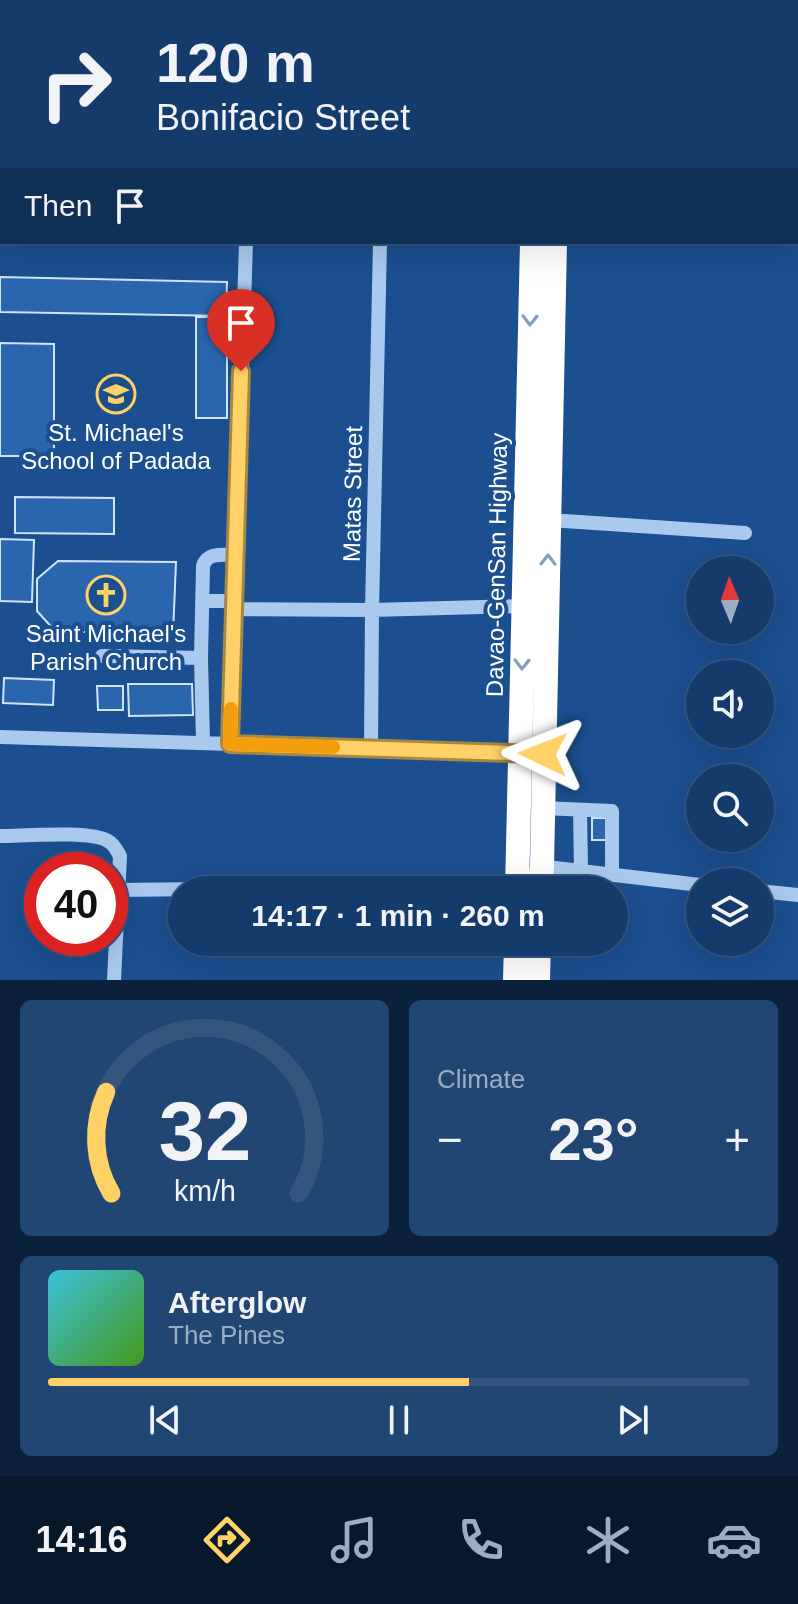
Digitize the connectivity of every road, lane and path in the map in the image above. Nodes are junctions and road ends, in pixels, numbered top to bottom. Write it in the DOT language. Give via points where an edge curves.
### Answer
graph roads {
  1 [pos="246,244"];
  2 [pos="380,244"];
  3 [pos="532,244"];
  4 [pos="555,244"];
  5 [pos="549,520"];
  6 [pos="745,533"];
  7 [pos="235,555"];
  8 [pos="202,601"];
  9 [pos="234,605"];
  10 [pos="523,606"];
  11 [pos="372,610"];
  12 [pos="102,656"];
  13 [pos="201,658"];
  14 [pos="0,737"];
  15 [pos="203,743"];
  16 [pos="230,744"];
  17 [pos="371,748"];
  18 [pos="532,754"];
  19 [pos="542,808"];
  20 [pos="580,810"];
  21 [pos="0,836"];
  22 [pos="117,852"];
  23 [pos="581,870"];
  24 [pos="533,873"];
  25 [pos="612,873"];
  26 [pos="686,883"];
  27 [pos="168,889"];
  28 [pos="128,890"];
  29 [pos="774,892"];
  30 [pos="798,895"];
  31 [pos="115,956"];
  32 [pos="516,956"];
  33 [pos="539,956"];
  34 [pos="114,980"];
  35 [pos="515,980"];
  36 [pos="538,980"];
  1 -- 7 [label="street"];
  2 -- 11 [label="street, Matas Street"];
  3 -- 10 [label="highway, Davao-GenSan Highway, one-way"];
  4 -- 5 [label="highway, Davao-GenSan Highway"];
  5 -- 6 [label="street"];
  18 -- 5 [label="highway, Davao-GenSan Highway, one-way"];
  7 -- 8 [label="street" via="204,561"];
  7 -- 9 [label="street"];
  8 -- 9 [label="street"];
  8 -- 13 [label="street"];
  9 -- 11 [label="street"];
  9 -- 16 [label="street"];
  10 -- 11 [label="street"];
  10 -- 18 [label="highway, Davao-GenSan Highway, one-way"];
  11 -- 17 [label="street, Matas Street"];
  12 -- 13 [label="street"];
  13 -- 15 [label="street"];
  14 -- 15 [label="street"];
  15 -- 16 [label="street"];
  16 -- 17 [label="street"];
  17 -- 18 [label="street"];
  18 -- 19 [label="highway, Davao-GenSan Highway"];
  18 -- 24 [label="highway, Davao-GenSan Highway"];
  19 -- 20 [label="street"];
  19 -- 24 [label="highway, Davao-GenSan Highway"];
  20 -- 23 [label="street"];
  20 -- 25 [label="street" via="612,811"];
  21 -- 22 [label="street" via="79,836 108,840"];
  23 -- 24 [label="street"];
  23 -- 25 [label="street"];
  25 -- 26 [label="street"];
  27 -- 28 [label="street"];
  29 -- 30 [label="street"];
  31 -- 34 [label="street"];
  32 -- 35 [label="highway"];
  33 -- 36 [label="highway"];
}
